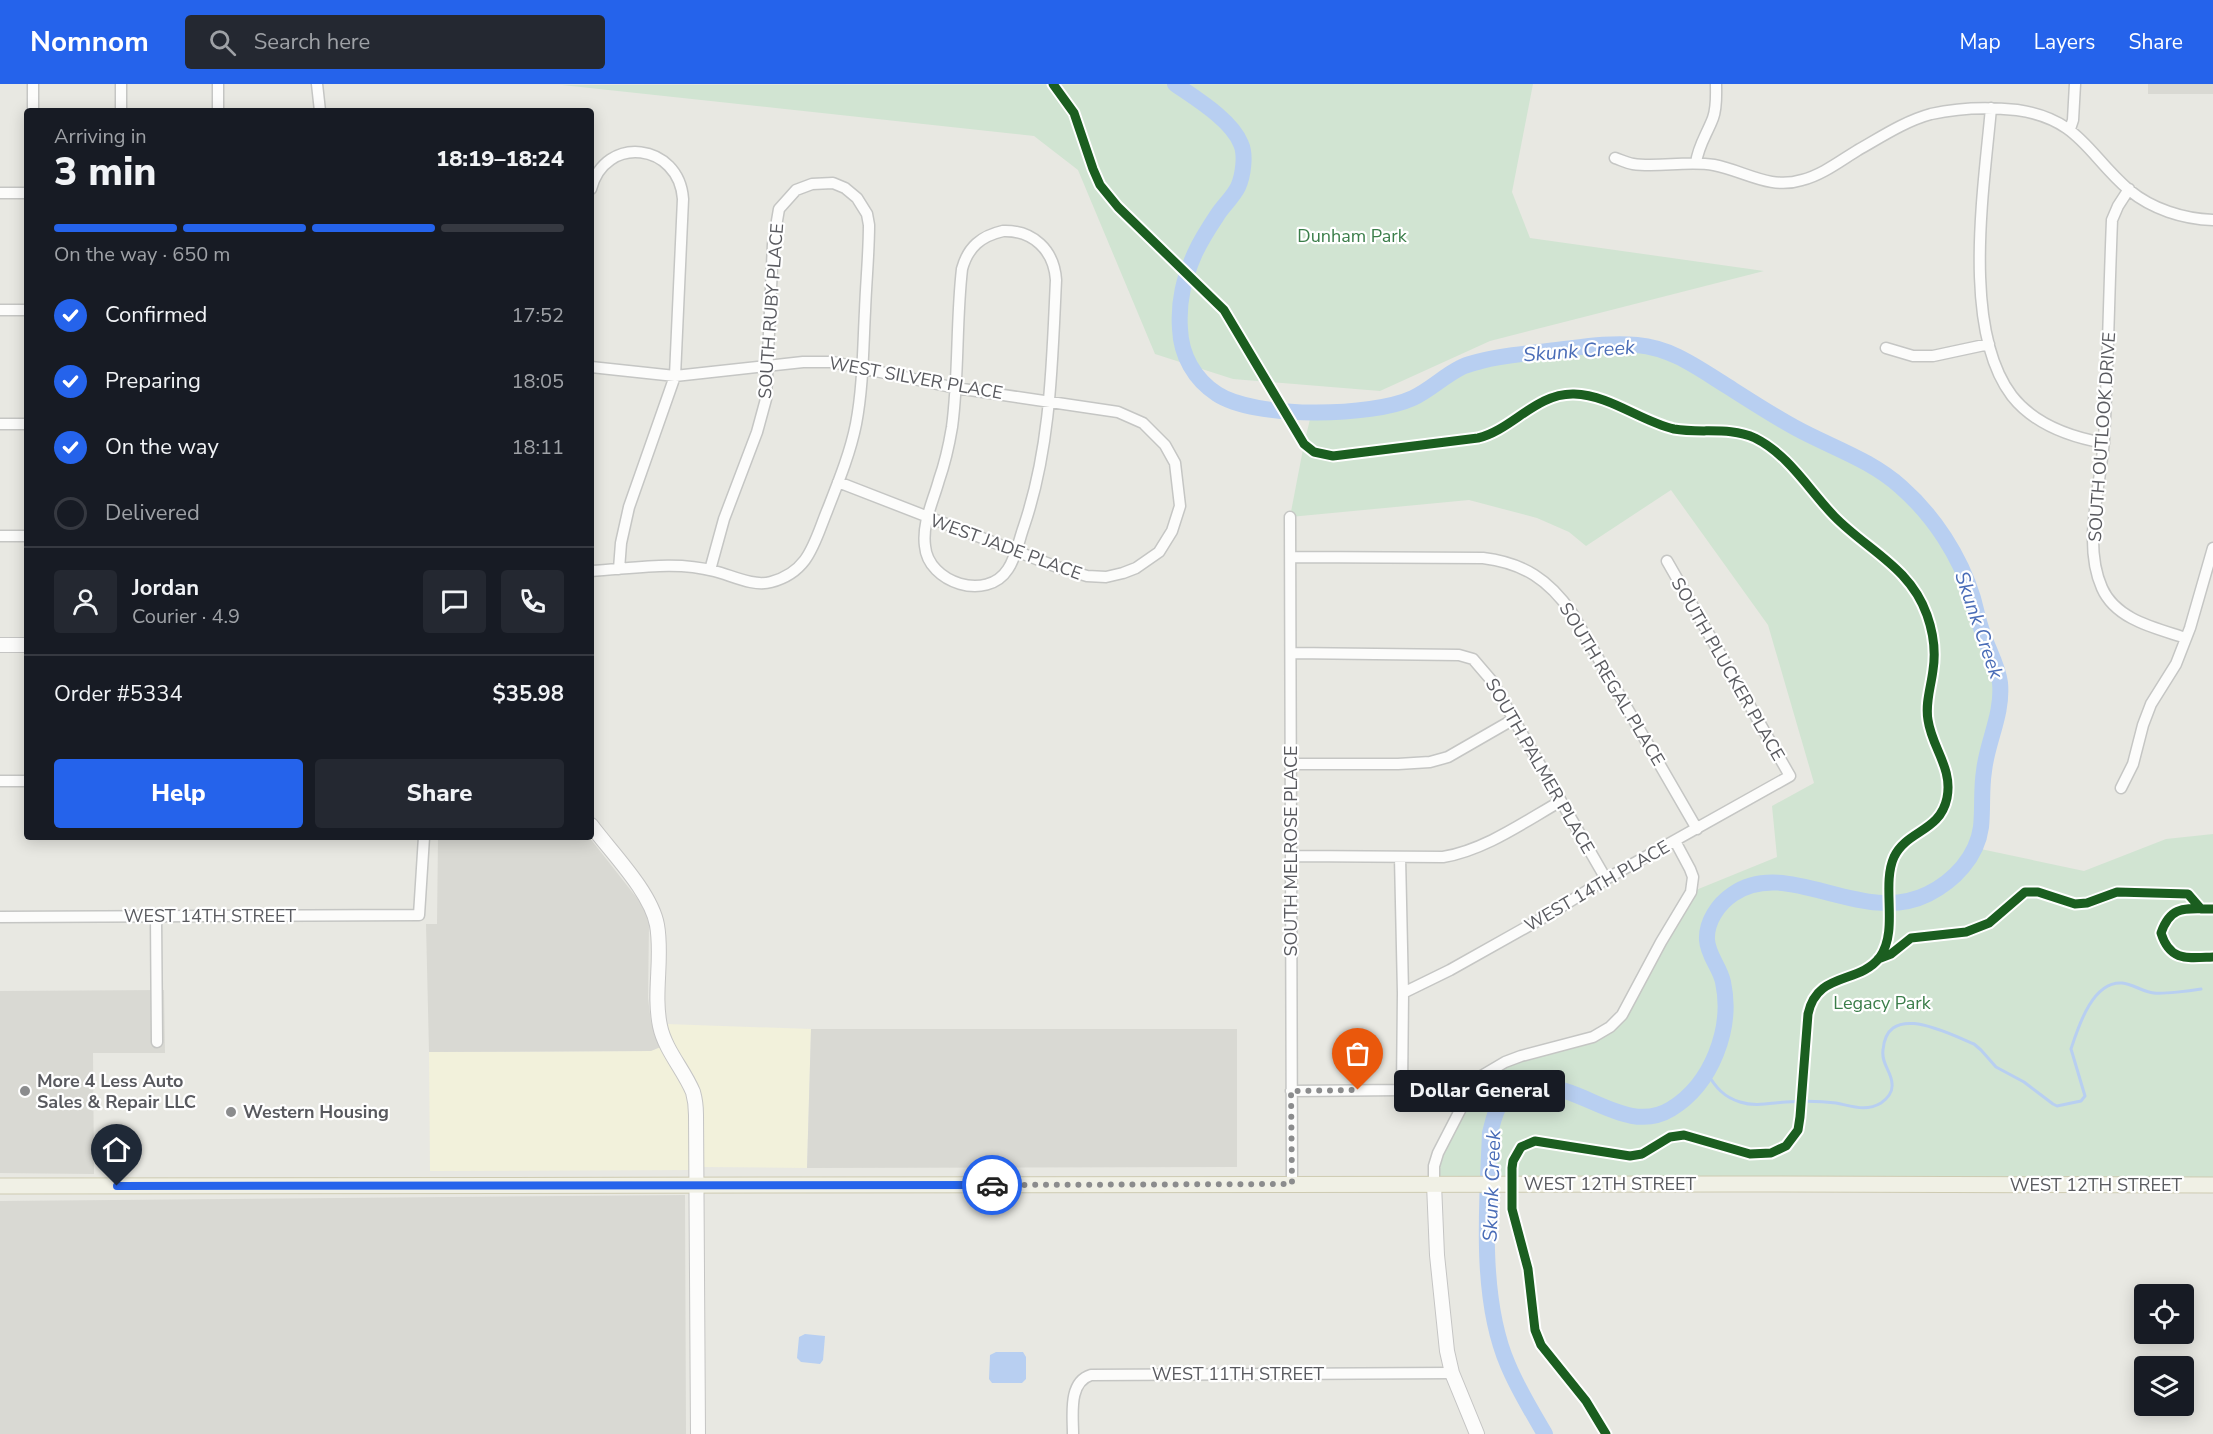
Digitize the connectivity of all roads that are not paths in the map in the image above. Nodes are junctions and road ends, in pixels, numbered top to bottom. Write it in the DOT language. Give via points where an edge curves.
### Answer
graph roads {
  1 [pos="33,84"];
  2 [pos="121,84"];
  3 [pos="218,84"];
  4 [pos="317,84"];
  5 [pos="1716,84"];
  6 [pos="2075,84"];
  7 [pos="33,108"];
  8 [pos="121,108"];
  9 [pos="218,108"];
  10 [pos="320,108"];
  11 [pos="1991,108"];
  12 [pos="2070,129"];
  13 [pos="1615,158"];
  14 [pos="1696,163"];
  15 [pos="594,181"];
  16 [pos="2129,189"];
  17 [pos="0,193"];
  18 [pos="24,193"];
  19 [pos="2213,220"];
  20 [pos="0,310"];
  21 [pos="24,310"];
  22 [pos="1989,344"];
  23 [pos="1886,348"];
  24 [pos="769,366"];
  25 [pos="594,367"];
  26 [pos="862,368"];
  27 [pos="675,376"];
  28 [pos="956,388"];
  29 [pos="1050,401"];
  30 [pos="0,424"];
  31 [pos="24,424"];
  32 [pos="2104,443"];
  33 [pos="838,482"];
  34 [pos="1180,506"];
  35 [pos="1290,517"];
  36 [pos="927,518"];
  37 [pos="0,536"];
  38 [pos="24,536"];
  39 [pos="2213,548"];
  40 [pos="1015,551"];
  41 [pos="1291,557"];
  42 [pos="1667,561"];
  43 [pos="619,569"];
  44 [pos="710,570"];
  45 [pos="594,572"];
  46 [pos="2186,638"];
  47 [pos="0,645"];
  48 [pos="24,645"];
  49 [pos="1292,653"];
  50 [pos="1514,719"];
  51 [pos="1292,764"];
  52 [pos="1790,776"];
  53 [pos="0,781"];
  54 [pos="24,781"];
  55 [pos="2121,789"];
  56 [pos="1561,801"];
  57 [pos="594,829"];
  58 [pos="1697,829"];
  59 [pos="424,840"];
  60 [pos="1675,841"];
  61 [pos="1291,856"];
  62 [pos="1400,857"];
  63 [pos="1606,879"];
  64 [pos="156,916"];
  65 [pos="0,917"];
  66 [pos="1403,993"];
  67 [pos="157,1042"];
  68 [pos="1291,1091"];
  69 [pos="1292,1184"];
  70 [pos="1434,1184"];
  71 [pos="2213,1185"];
  72 [pos="0,1186"];
  73 [pos="696,1186"];
  74 [pos="1452,1372"];
  75 [pos="698,1434"];
  76 [pos="1073,1434"];
  77 [pos="1477,1434"];
  1 -- 7 [label="street"];
  2 -- 8 [label="street"];
  3 -- 9 [label="street"];
  4 -- 10 [label="street"];
  5 -- 14 [label="street" via="1713,118"];
  6 -- 12 [label="street"];
  11 -- 12 [label="street" via="2019,110"];
  11 -- 14 [label="street" via="1931,114 1885,134 1801,181 1774,183"];
  11 -- 22 [label="street" via="1979,262 1980,301"];
  12 -- 16 [label="street"];
  13 -- 14 [label="street" via="1632,164"];
  15 -- 27 [label="street" via="606,163 630,152 661,158 680,178 683,199"];
  16 -- 19 [label="street" via="2162,210"];
  16 -- 32 [label="street, SOUTH OUTLOOK DRIVE" via="2112,220"];
  17 -- 18 [label="street"];
  20 -- 21 [label="street"];
  22 -- 23 [label="street" via="1933,356 1913,356"];
  22 -- 32 [label="street" via="2003,381 2022,407 2047,425"];
  24 -- 26 [label="street, WEST SILVER PLACE" via="818,361"];
  24 -- 26 [label="street, SOUTH RUBY PLACE" via="777,216 796,190 826,183 851,192 863,206 869,225"];
  24 -- 27 [label="street, WEST SILVER PLACE"];
  24 -- 44 [label="street, SOUTH RUBY PLACE" via="762,417 724,519"];
  25 -- 27 [label="street, WEST SILVER PLACE"];
  26 -- 28 [label="street, WEST SILVER PLACE"];
  26 -- 33 [label="street" via="855,426"];
  27 -- 43 [label="street" via="629,507"];
  28 -- 29 [label="street, WEST SILVER PLACE"];
  28 -- 29 [label="street" via="964,261 978,241 990,234 1012,231 1026,234 1044,247 1056,272"];
  28 -- 36 [label="street" via="946,455"];
  29 -- 34 [label="street, WEST SILVER PLACE" via="1118,412 1151,429 1175,463"];
  29 -- 40 [label="street" via="1038,481"];
  30 -- 31 [label="street"];
  32 -- 46 [label="street, SOUTH OUTLOOK DRIVE" via="2094,529 2102,589 2121,612"];
  33 -- 36 [label="street, WEST JADE PLACE"];
  33 -- 44 [label="street" via="814,544 790,575 768,583 750,582"];
  34 -- 40 [label="street, WEST JADE PLACE" via="1172,531 1159,552 1123,573 1087,576"];
  35 -- 41 [label="street, SOUTH MELROSE PLACE"];
  36 -- 40 [label="street, WEST JADE PLACE"];
  36 -- 40 [label="street" via="925,548 929,561 941,576 954,583 977,585 997,579 1009,568"];
  37 -- 38 [label="street"];
  39 -- 46 [label="street"];
  41 -- 49 [label="street, SOUTH MELROSE PLACE"];
  41 -- 58 [label="street, SOUTH REGAL PLACE" via="1483,558 1511,563 1541,579 1572,613"];
  42 -- 52 [label="street, SOUTH PLUCKER PLACE"];
  43 -- 44 [label="street"];
  43 -- 45 [label="street"];
  46 -- 55 [label="street" via="2151,704"];
  47 -- 48 [label="street"];
  49 -- 50 [label="street, SOUTH PALMER PLACE" via="1469,656 1491,680"];
  49 -- 51 [label="street, SOUTH MELROSE PLACE"];
  50 -- 51 [label="street" via="1448,757 1430,762"];
  50 -- 56 [label="street, SOUTH PALMER PLACE"];
  51 -- 61 [label="street, SOUTH MELROSE PLACE"];
  52 -- 58 [label="street, WEST 14TH PLACE"];
  53 -- 54 [label="street"];
  56 -- 62 [label="street" via="1464,853"];
  56 -- 63 [label="street, SOUTH PALMER PLACE"];
  57 -- 73 [label="street" via="645,895 657,926 660,1027 694,1094"];
  58 -- 60 [label="street, WEST 14TH PLACE"];
  59 -- 64 [label="street, WEST 14TH STREET" via="419,915"];
  60 -- 63 [label="street, WEST 14TH PLACE"];
  60 -- 70 [label="street" via="1690,869 1691,892 1622,1015 1593,1037 1521,1056 1483,1075 1471,1089 1438,1153"];
  61 -- 62 [label="street"];
  61 -- 68 [label="street, SOUTH MELROSE PLACE"];
  62 -- 66 [label="street"];
  63 -- 66 [label="street, WEST 14TH PLACE"];
  64 -- 65 [label="street, WEST 14TH STREET"];
  64 -- 67 [label="street"];
  66 -- 68 [label="street" via="1402,1090"];
  68 -- 69 [label="street, SOUTH MELROSE PLACE"];
  69 -- 70 [label="main road, WEST 12TH STREET"];
  69 -- 73 [label="main road, WEST 12TH STREET"];
  70 -- 71 [label="main road, WEST 12TH STREET"];
  70 -- 74 [label="street" via="1441,1297"];
  72 -- 73 [label="main road, WEST 12TH STREET"];
  73 -- 75 [label="street"];
  74 -- 76 [label="street, WEST 11TH STREET" via="1091,1375 1077,1384 1074,1392"];
  74 -- 77 [label="street"];
}
